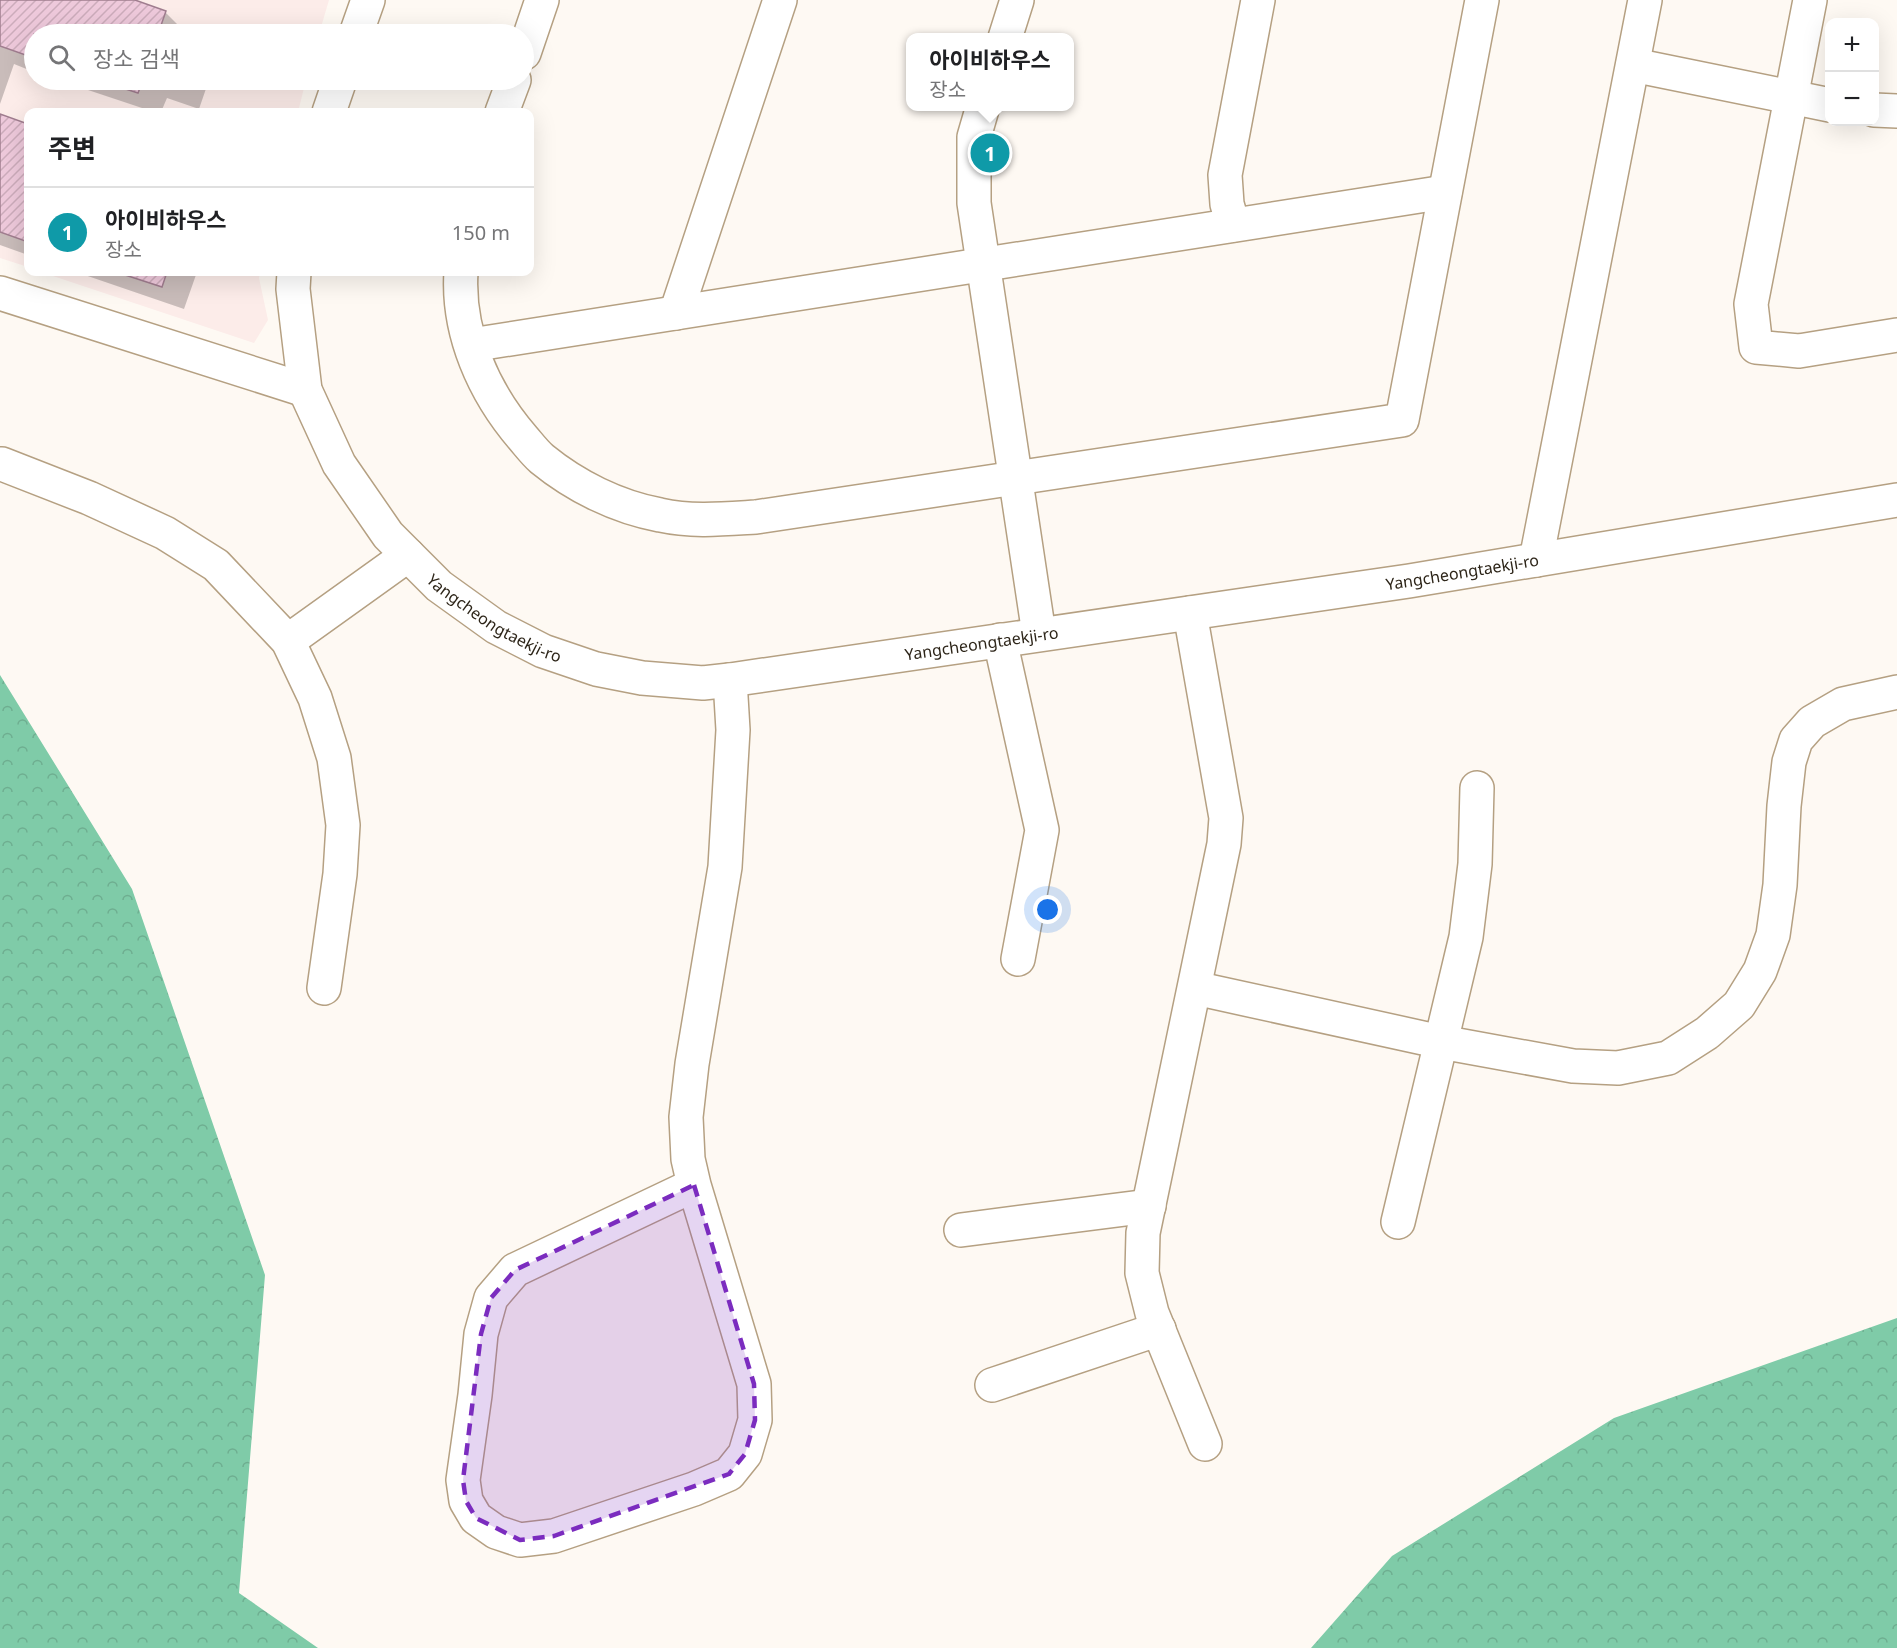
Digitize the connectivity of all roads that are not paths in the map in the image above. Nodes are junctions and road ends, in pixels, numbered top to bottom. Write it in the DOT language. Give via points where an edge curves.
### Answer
graph roads {
  1 [pos="368,0"];
  2 [pos="542,0"];
  3 [pos="780,0"];
  4 [pos="1017,0"];
  5 [pos="1258,0"];
  6 [pos="1482,0"];
  7 [pos="1645,0"];
  8 [pos="1810,0"];
  9 [pos="360,24"];
  10 [pos="534,24"];
  11 [pos="1007,33"];
  12 [pos="1633,65"];
  13 [pos="337,90"];
  14 [pos="510,90"];
  15 [pos="1791,97"];
  16 [pos="1825,104"];
  17 [pos="330,108"];
  18 [pos="504,108"];
  19 [pos="1879,110"];
  20 [pos="982,111"];
  21 [pos="1897,111"];
  22 [pos="1445,192"];
  23 [pos="1233,225"];
  24 [pos="983,265"];
  25 [pos="294,276"];
  26 [pos="461,276"];
  27 [pos="0,293"];
  28 [pos="676,313"];
  29 [pos="1897,335"];
  30 [pos="471,345"];
  31 [pos="305,390"];
  32 [pos="2,464"];
  33 [pos="1015,478"];
  34 [pos="1897,500"];
  35 [pos="408,555"];
  36 [pos="1536,560"];
  37 [pos="1190,613"];
  38 [pos="1039,634"];
  39 [pos="1000,640"];
  40 [pos="288,641"];
  41 [pos="730,680"];
  42 [pos="1897,692"];
  43 [pos="1477,788"];
  44 [pos="1018,958"];
  45 [pos="324,988"];
  46 [pos="1195,988"];
  47 [pos="1441,1042"];
  48 [pos="694,1185"];
  49 [pos="1149,1206"];
  50 [pos="1398,1222"];
  51 [pos="961,1230"];
  52 [pos="1159,1329"];
  53 [pos="992,1385"];
  54 [pos="1205,1444"];
  1 -- 9 [label="street"];
  2 -- 10 [label="street"];
  3 -- 28 [label="street"];
  4 -- 11 [label="street"];
  5 -- 23 [label="street" via="1225,175"];
  6 -- 22 [label="street"];
  7 -- 12 [label="street"];
  8 -- 15 [label="street"];
  12 -- 15 [label="street"];
  12 -- 36 [label="street"];
  13 -- 17 [label="street"];
  14 -- 18 [label="street"];
  15 -- 16 [label="street"];
  15 -- 29 [label="street" via="1751,304 1756,347 1798,351"];
  19 -- 21 [label="street"];
  20 -- 24 [label="street" via="974,137 974,203"];
  22 -- 23 [label="street"];
  22 -- 33 [label="street" via="1402,420"];
  23 -- 24 [label="street"];
  24 -- 28 [label="street"];
  24 -- 33 [label="street"];
  25 -- 31 [label="street, Yangcheongtaekji-ro"];
  26 -- 30 [label="street" via="464,320"];
  27 -- 31 [label="street"];
  28 -- 30 [label="street"];
  30 -- 33 [label="street" via="486,386 509,422 540,458 619,504 660,516 700,521 756,517"];
  31 -- 35 [label="street, Yangcheongtaekji-ro" via="339,464 388,535"];
  32 -- 40 [label="street" via="165,533 216,565"];
  33 -- 38 [label="street"];
  34 -- 36 [label="street, Yangcheongtaekji-ro"];
  35 -- 40 [label="street"];
  35 -- 41 [label="street, Yangcheongtaekji-ro" via="439,586 496,627 543,651 596,669 642,678 703,683"];
  36 -- 37 [label="street, Yangcheongtaekji-ro"];
  37 -- 38 [label="street, Yangcheongtaekji-ro"];
  37 -- 46 [label="street" via="1226,818"];
  38 -- 39 [label="street, Yangcheongtaekji-ro"];
  39 -- 41 [label="street, Yangcheongtaekji-ro"];
  39 -- 44 [label="street" via="1042,830"];
  40 -- 45 [label="street" via="315,698 334,758 343,825"];
  41 -- 48 [label="street" via="733,730 725,867 686,1116"];
  42 -- 47 [label="street" via="1843,704 1812,722 1796,740 1789,762 1773,935 1760,971 1739,1005 1707,1033 1668,1059 1618,1068 1573,1066"];
  43 -- 47 [label="street" via="1475,864 1466,937"];
  46 -- 47 [label="street"];
  46 -- 49 [label="street"];
  47 -- 50 [label="street"];
  48 -- 48 [label="street" via="754,1384 755,1420 745,1454 729,1474 554,1536 520,1540 495,1532 477,1518 466,1501 463,1480 481,1334 491,1298 515,1270"];
  49 -- 51 [label="street"];
  49 -- 52 [label="street" via="1143,1233 1142,1273"];
  52 -- 53 [label="street"];
  52 -- 54 [label="street"];
}
